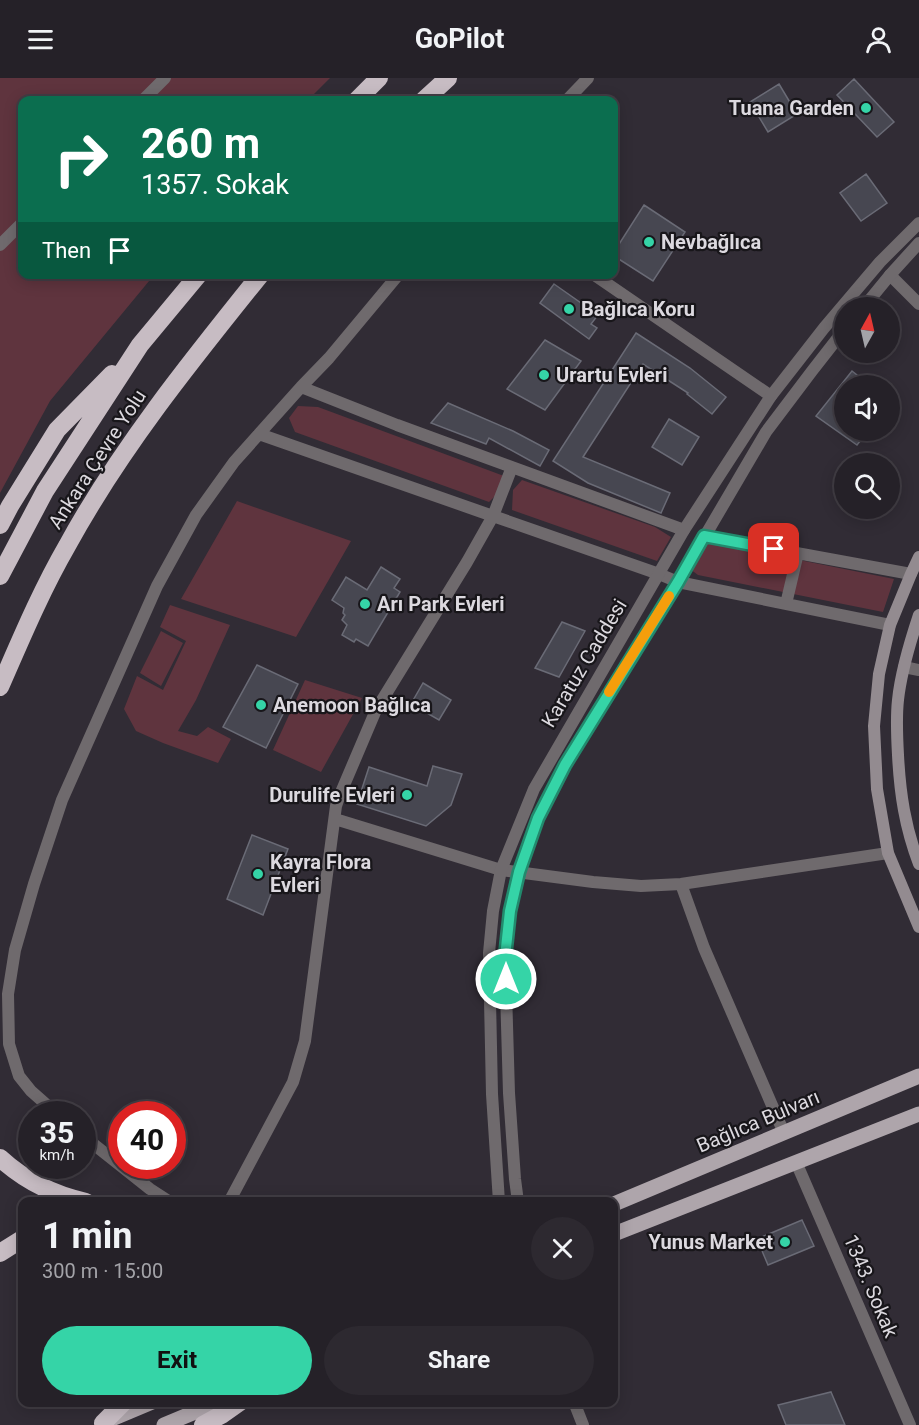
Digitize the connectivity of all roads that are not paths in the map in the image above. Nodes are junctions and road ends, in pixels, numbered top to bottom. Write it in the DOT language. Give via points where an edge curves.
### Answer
graph roads {
  1 [pos="165,78"];
  2 [pos="379,78"];
  3 [pos="448,78"];
  4 [pos="588,78"];
  5 [pos="147,96"];
  6 [pos="361,96"];
  7 [pos="428,96"];
  8 [pos="571,96"];
  9 [pos="919,223"];
  10 [pos="18,227"];
  11 [pos="919,243"];
  12 [pos="0,245"];
  13 [pos="890,274"];
  14 [pos="196,279"];
  15 [pos="257,279"];
  16 [pos="395,279"];
  17 [pos="599,279"];
  18 [pos="872,297"];
  19 [pos="919,304"];
  20 [pos="834,342"];
  21 [pos="140,345"];
  22 [pos="301,387"];
  23 [pos="771,396"];
  24 [pos="259,434"];
  25 [pos="513,467"];
  26 [pos="493,516"];
  27 [pos="0,525"];
  28 [pos="684,530"];
  29 [pos="704,536"];
  30 [pos="798,553"];
  31 [pos="919,557"];
  32 [pos="660,574"];
  33 [pos="911,574"];
  34 [pos="0,576"];
  35 [pos="678,582"];
  36 [pos="786,604"];
  37 [pos="919,615"];
  38 [pos="890,625"];
  39 [pos="904,667"];
  40 [pos="919,670"];
  41 [pos="0,687"];
  42 [pos="335,819"];
  43 [pos="888,853"];
  44 [pos="919,864"];
  45 [pos="501,870"];
  46 [pos="519,872"];
  47 [pos="681,884"];
  48 [pos="919,927"];
  49 [pos="919,1076"];
  50 [pos="42,1101"];
  51 [pos="919,1114"];
  52 [pos="784,1133"];
  53 [pos="96,1146"];
  54 [pos="0,1158"];
  55 [pos="796,1162"];
  56 [pos="69,1197"];
  57 [pos="162,1197"];
  58 [pos="232,1197"];
  59 [pos="499,1197"];
  60 [pos="517,1197"];
  61 [pos="618,1202"];
  62 [pos="618,1232"];
  63 [pos="18,1242"];
  64 [pos="0,1253"];
  65 [pos="119,1407"];
  66 [pos="140,1407"];
  67 [pos="207,1407"];
  68 [pos="233,1407"];
  69 [pos="576,1407"];
  70 [pos="100,1424"];
  71 [pos="164,1425"];
  72 [pos="203,1425"];
  73 [pos="584,1425"];
  74 [pos="910,1425"];
  1 -- 5 [label="street"];
  2 -- 6 [label="highway"];
  3 -- 7 [label="highway"];
  4 -- 8 [label="street"];
  9 -- 23 [label="street, Karatuz Caddesi" via="873,270"];
  10 -- 12 [label="street"];
  11 -- 13 [label="street"];
  13 -- 18 [label="street"];
  13 -- 19 [label="street"];
  14 -- 21 [label="highway, Ankara Çevre Yolu"];
  15 -- 41 [label="highway, Ankara Çevre Yolu" via="147,420 98,493 66,546"];
  16 -- 22 [label="street"];
  17 -- 23 [label="street"];
  20 -- 29 [label="street, Karatuz Caddesi" via="766,432"];
  21 -- 27 [label="highway" via="57,429"];
  21 -- 34 [label="highway, Ankara Çevre Yolu" via="45,490"];
  22 -- 24 [label="street"];
  22 -- 25 [label="street"];
  23 -- 28 [label="street, Karatuz Caddesi"];
  24 -- 26 [label="street"];
  24 -- 50 [label="street" via="196,515 157,586 62,800 34,884 13,961 8,994 9,1044 19,1076"];
  25 -- 26 [label="street"];
  25 -- 28 [label="street"];
  26 -- 32 [label="street"];
  26 -- 42 [label="street" via="376,710 339,797"];
  28 -- 32 [label="street, Karatuz Caddesi"];
  29 -- 30 [label="street"];
  29 -- 35 [label="street, Karatuz Caddesi"];
  30 -- 33 [label="street"];
  30 -- 36 [label="street"];
  31 -- 33 [label="main road"];
  32 -- 35 [label="street"];
  32 -- 45 [label="street, Karatuz Caddesi" via="534,789"];
  33 -- 38 [label="main road"];
  35 -- 36 [label="street"];
  35 -- 46 [label="street, Karatuz Caddesi" via="556,781"];
  36 -- 38 [label="street"];
  37 -- 39 [label="main road"];
  38 -- 43 [label="main road" via="879,674 874,726 877,789"];
  39 -- 40 [label="street"];
  39 -- 44 [label="main road" via="897,712 900,788"];
  42 -- 45 [label="street"];
  42 -- 58 [label="street" via="300,1062"];
  43 -- 47 [label="street"];
  43 -- 48 [label="main road"];
  45 -- 46 [label="street"];
  45 -- 59 [label="street, Karatuz Caddesi" via="489,953"];
  46 -- 47 [label="street" via="641,886"];
  46 -- 60 [label="street, Karatuz Caddesi" via="505,957"];
  47 -- 52 [label="street" via="704,948"];
  49 -- 52 [label="main road, Bağlıca Bulvarı"];
  51 -- 55 [label="main road"];
  52 -- 61 [label="main road, Bağlıca Bulvarı"];
  53 -- 57 [label="street"];
  54 -- 56 [label="highway" via="27,1178"];
  55 -- 62 [label="main road"];
  55 -- 74 [label="street, 1343. Sokak"];
  63 -- 64 [label="highway"];
  65 -- 70 [label="highway"];
  66 -- 70 [label="main road"];
  67 -- 71 [label="main road"];
  68 -- 72 [label="highway"];
  69 -- 73 [label="street"];
}
